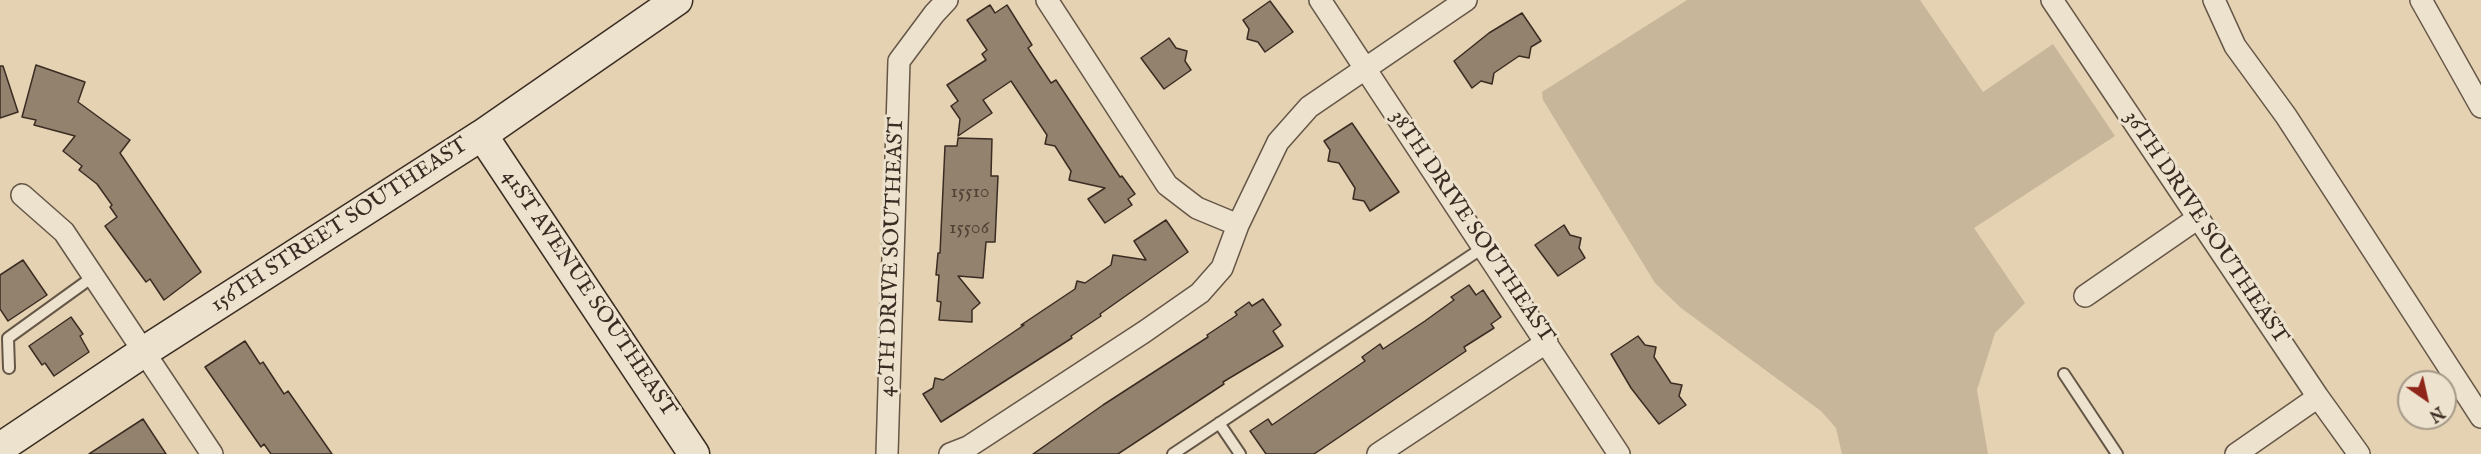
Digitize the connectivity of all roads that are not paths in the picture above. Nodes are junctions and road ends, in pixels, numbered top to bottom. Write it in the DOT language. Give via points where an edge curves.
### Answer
graph roads {
  1 [pos="677,0"];
  2 [pos="947,0"];
  3 [pos="1047,0"];
  4 [pos="1320,0"];
  5 [pos="1466,0"];
  6 [pos="2052,0"];
  7 [pos="2214,0"];
  8 [pos="2421,0"];
  9 [pos="1365,67"];
  10 [pos="2481,107"];
  11 [pos="482,135"];
  12 [pos="22,195"];
  13 [pos="2198,218"];
  14 [pos="1238,225"];
  15 [pos="1484,247"];
  16 [pos="94,276"];
  17 [pos="2085,296"];
  18 [pos="1547,342"];
  19 [pos="145,351"];
  20 [pos="9,368"];
  21 [pos="2064,374"];
  22 [pos="2318,398"];
  23 [pos="2481,417"];
  24 [pos="1219,423"];
  25 [pos="0,448"];
  26 [pos="212,454"];
  27 [pos="694,454"];
  28 [pos="887,454"];
  29 [pos="950,454"];
  30 [pos="1173,454"];
  31 [pos="1240,454"];
  32 [pos="1378,454"];
  33 [pos="1619,454"];
  34 [pos="2117,454"];
  35 [pos="2236,454"];
  36 [pos="2359,454"];
  1 -- 11 [label="street, 156TH STREET SOUTHEAST"];
  2 -- 28 [label="street, 40TH DRIVE SOUTHEAST" via="899,61"];
  3 -- 14 [label="street" via="1167,184 1197,208"];
  4 -- 9 [label="street, 38TH DRIVE SOUTHEAST"];
  5 -- 9 [label="street"];
  6 -- 13 [label="street, 36TH DRIVE SOUTHEAST"];
  7 -- 23 [label="street" via="2235,46 2286,116"];
  8 -- 10 [label="street"];
  9 -- 14 [label="street" via="1309,107 1278,142"];
  9 -- 15 [label="street, 38TH DRIVE SOUTHEAST"];
  11 -- 19 [label="street, 156TH STREET SOUTHEAST"];
  11 -- 27 [label="street, 41ST AVENUE SOUTHEAST"];
  12 -- 16 [label="street" via="64,232"];
  13 -- 17 [label="street"];
  13 -- 22 [label="street, 36TH DRIVE SOUTHEAST"];
  14 -- 29 [label="street" via="1222,268 1200,293 978,440"];
  15 -- 18 [label="street, 38TH DRIVE SOUTHEAST"];
  15 -- 24 [label="lane"];
  16 -- 19 [label="street"];
  16 -- 20 [label="lane" via="8,338"];
  18 -- 32 [label="street"];
  18 -- 33 [label="street, 38TH DRIVE SOUTHEAST"];
  19 -- 25 [label="street, 156TH STREET SOUTHEAST"];
  19 -- 26 [label="street"];
  21 -- 34 [label="lane"];
  22 -- 35 [label="street"];
  22 -- 36 [label="street, 36TH DRIVE SOUTHEAST"];
  24 -- 30 [label="lane"];
  24 -- 31 [label="lane"];
}
